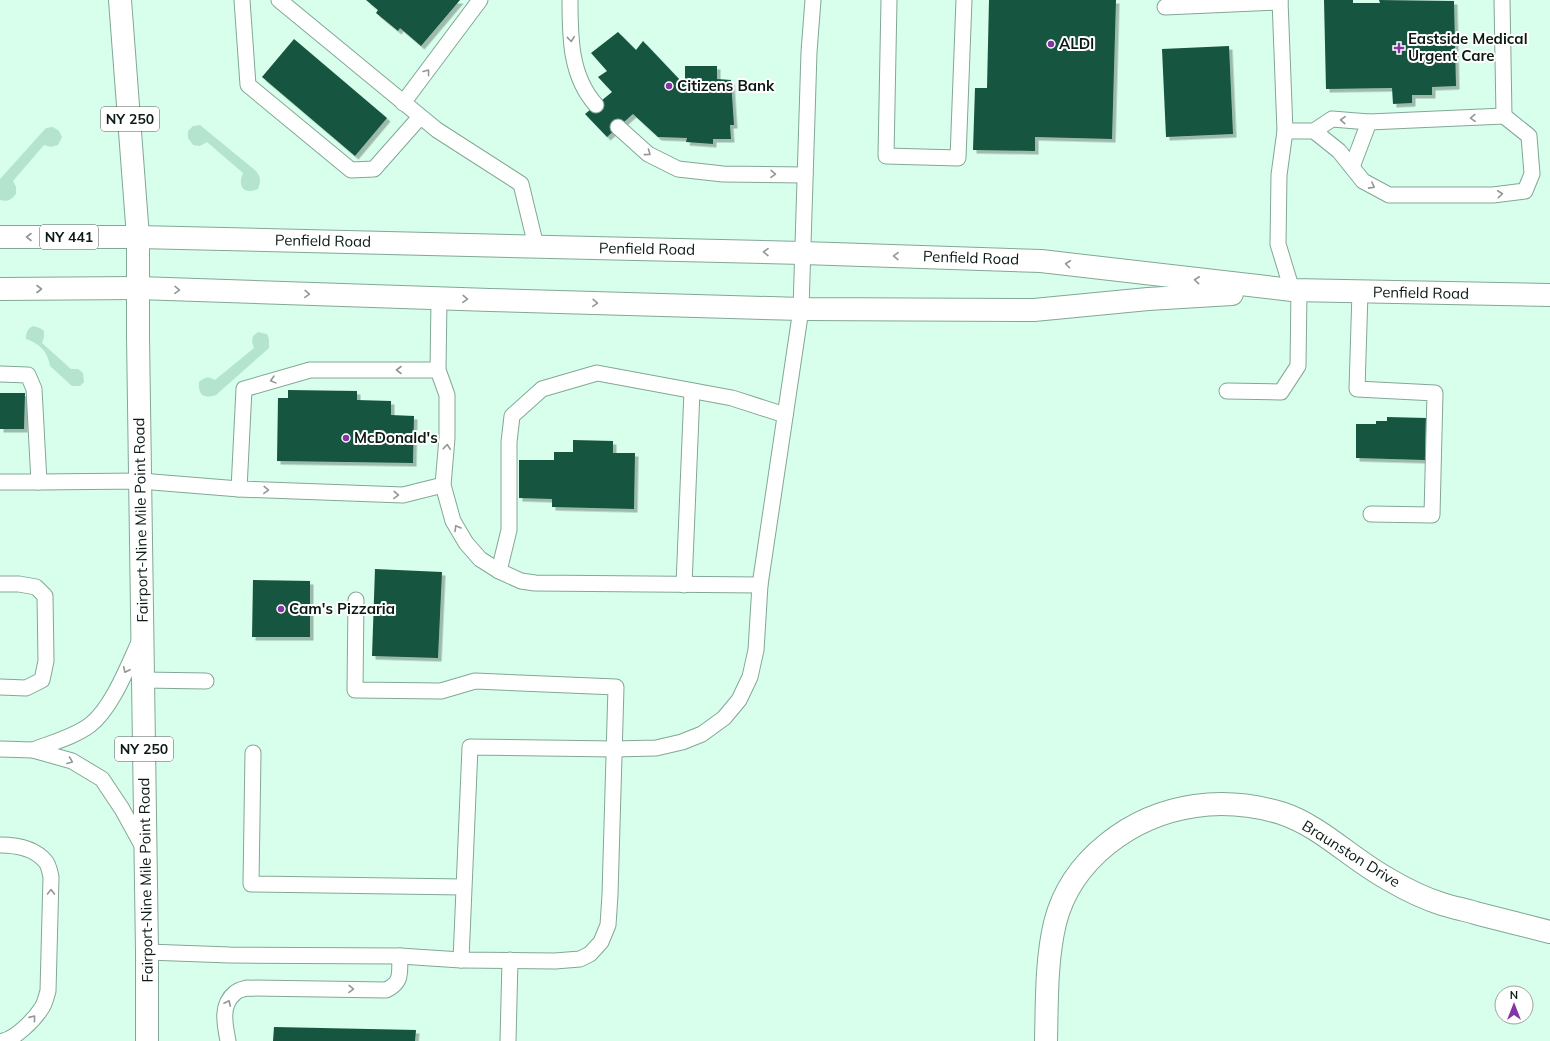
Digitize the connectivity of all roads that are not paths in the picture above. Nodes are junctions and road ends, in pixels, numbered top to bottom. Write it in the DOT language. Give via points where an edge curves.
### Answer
graph roads {
  1 [pos="120,0"];
  2 [pos="242,0"];
  3 [pos="279,0"];
  4 [pos="480,0"];
  5 [pos="570,0"];
  6 [pos="813,0"];
  7 [pos="889,0"];
  8 [pos="964,0"];
  9 [pos="1502,0"];
  10 [pos="1280,1"];
  11 [pos="1165,8"];
  12 [pos="403,103"];
  13 [pos="596,105"];
  14 [pos="1504,116"];
  15 [pos="420,117"];
  16 [pos="1369,122"];
  17 [pos="618,127"];
  18 [pos="1285,132"];
  19 [pos="1314,132"];
  20 [pos="1352,167"];
  21 [pos="805,174"];
  22 [pos="0,237"];
  23 [pos="138,237"];
  24 [pos="536,246"];
  25 [pos="803,253"];
  26 [pos="138,288"];
  27 [pos="0,289"];
  28 [pos="1295,290"];
  29 [pos="1360,292"];
  30 [pos="1550,295"];
  31 [pos="439,298"];
  32 [pos="801,309"];
  33 [pos="438,370"];
  34 [pos="0,374"];
  35 [pos="692,391"];
  36 [pos="1227,391"];
  37 [pos="785,415"];
  38 [pos="140,481"];
  39 [pos="0,482"];
  40 [pos="39,482"];
  41 [pos="443,485"];
  42 [pos="239,489"];
  43 [pos="1371,514"];
  44 [pos="499,571"];
  45 [pos="0,584"];
  46 [pos="684,585"];
  47 [pos="760,585"];
  48 [pos="356,600"];
  49 [pos="142,635"];
  50 [pos="143,680"];
  51 [pos="206,681"];
  52 [pos="0,687"];
  53 [pos="0,749"];
  54 [pos="614,749"];
  55 [pos="33,750"];
  56 [pos="253,753"];
  57 [pos="7,845"];
  58 [pos="146,851"];
  59 [pos="463,887"];
  60 [pos="1550,932"];
  61 [pos="147,952"];
  62 [pos="400,956"];
  63 [pos="461,960"];
  64 [pos="510,960"];
  65 [pos="3,1041"];
  66 [pos="147,1041"];
  67 [pos="228,1041"];
  68 [pos="508,1041"];
  69 [pos="1046,1041"];
  1 -- 23 [label="main road, Fairport-Nine Mile Point Road / NY 250"];
  2 -- 15 [label="lane" via="248,84 351,170 374,169"];
  3 -- 12 [label="lane"];
  12 -- 4 [label="lane, one-way"];
  5 -- 13 [label="lane, one-way" via="570,37 575,70"];
  6 -- 21 [label="lane"];
  7 -- 8 [label="lane" via="886,156 958,158"];
  9 -- 14 [label="lane"];
  10 -- 11 [label="lane"];
  10 -- 18 [label="lane"];
  12 -- 15 [label="lane"];
  14 -- 16 [label="lane, one-way"];
  20 -- 14 [label="lane, one-way" via="1363,181 1389,195 1493,195 1525,191 1532,174 1529,136"];
  15 -- 24 [label="lane" via="522,184"];
  16 -- 19 [label="lane, one-way" via="1332,119"];
  16 -- 20 [label="lane"];
  17 -- 21 [label="lane, one-way" via="648,154 678,169 723,174"];
  18 -- 19 [label="lane"];
  18 -- 28 [label="lane" via="1279,174 1278,244"];
  19 -- 20 [label="lane" via="1339,151"];
  21 -- 25 [label="lane"];
  23 -- 22 [label="main road, Penfield Road / NY 441, one-way"];
  23 -- 24 [label="main road, Penfield Road / NY 441"];
  23 -- 26 [label="main road, Fairport-Nine Mile Point Road / NY 250"];
  25 -- 24 [label="main road, Penfield Road / NY 441, one-way"];
  28 -- 25 [label="main road, Penfield Road / NY 441, one-way" via="1042,261"];
  25 -- 32 [label="lane"];
  27 -- 26 [label="main road, Penfield Road / NY 441, one-way"];
  26 -- 31 [label="main road, Penfield Road / NY 441, one-way"];
  26 -- 38 [label="main road, Fairport-Nine Mile Point Road / NY 250"];
  28 -- 29 [label="main road, Penfield Road / NY 441"];
  28 -- 32 [label="main road, Penfield Road / NY 441" via="1148,299 1034,310"];
  28 -- 36 [label="lane" via="1298,366 1281,392"];
  29 -- 30 [label="main road, Penfield Road / NY 441"];
  29 -- 43 [label="lane" via="1357,389 1435,393 1432,515"];
  31 -- 32 [label="main road, Penfield Road / NY 441, one-way"];
  31 -- 33 [label="lane"];
  32 -- 37 [label="lane"];
  41 -- 33 [label="lane, one-way" via="447,395"];
  33 -- 42 [label="lane, one-way" via="310,370 244,388"];
  34 -- 40 [label="lane" via="28,375 34,389"];
  35 -- 37 [label="lane" via="732,398"];
  35 -- 44 [label="lane" via="596,373 542,388 512,416 508,442 509,530"];
  35 -- 46 [label="lane"];
  37 -- 47 [label="lane"];
  38 -- 40 [label="lane"];
  38 -- 42 [label="lane"];
  38 -- 49 [label="main road, Fairport-Nine Mile Point Road / NY 250"];
  39 -- 40 [label="lane"];
  42 -- 41 [label="lane, one-way" via="403,495"];
  44 -- 41 [label="lane, one-way" via="480,559 466,543 453,521"];
  44 -- 46 [label="lane" via="535,583"];
  45 -- 52 [label="lane" via="36,587 45,596 46,661 42,680 26,688"];
  46 -- 47 [label="lane"];
  47 -- 54 [label="lane" via="756,650 750,677 739,700 724,718 702,734 682,742 656,748"];
  48 -- 54 [label="lane" via="355,690 441,691 475,681 616,687"];
  49 -- 50 [label="main road, Fairport-Nine Mile Point Road / NY 250"];
  49 -- 55 [label="lane, one-way" via="105,709 90,725 66,738"];
  50 -- 51 [label="lane"];
  50 -- 58 [label="main road, Fairport-Nine Mile Point Road / NY 250"];
  53 -- 55 [label="lane"];
  54 -- 59 [label="lane" via="470,747"];
  54 -- 64 [label="lane" via="608,925 601,942 590,954 580,959"];
  55 -- 58 [label="lane, one-way" via="72,760 102,779"];
  56 -- 59 [label="lane" via="251,884"];
  65 -- 57 [label="lane, one-way" via="28,1025 42,1008 48,991 51,877 46,862 36,854 25,848"];
  58 -- 61 [label="main road, Fairport-Nine Mile Point Road / NY 250"];
  59 -- 63 [label="lane"];
  60 -- 69 [label="main road, Braunston Drive" via="1443,904 1414,893 1356,859 1311,826 1282,814 1225,804 1194,806 1165,813 1135,826 1107,844 1087,862 1069,888 1056,922 1050,955"];
  61 -- 62 [label="lane"];
  61 -- 66 [label="main road, Fairport-Nine Mile Point Road / NY 250"];
  62 -- 63 [label="lane"];
  67 -- 62 [label="lane, one-way" via="224,1017 226,1003 235,992 247,988 386,990 395,986 399,978"];
  63 -- 64 [label="lane"];
  64 -- 68 [label="lane"];
}
